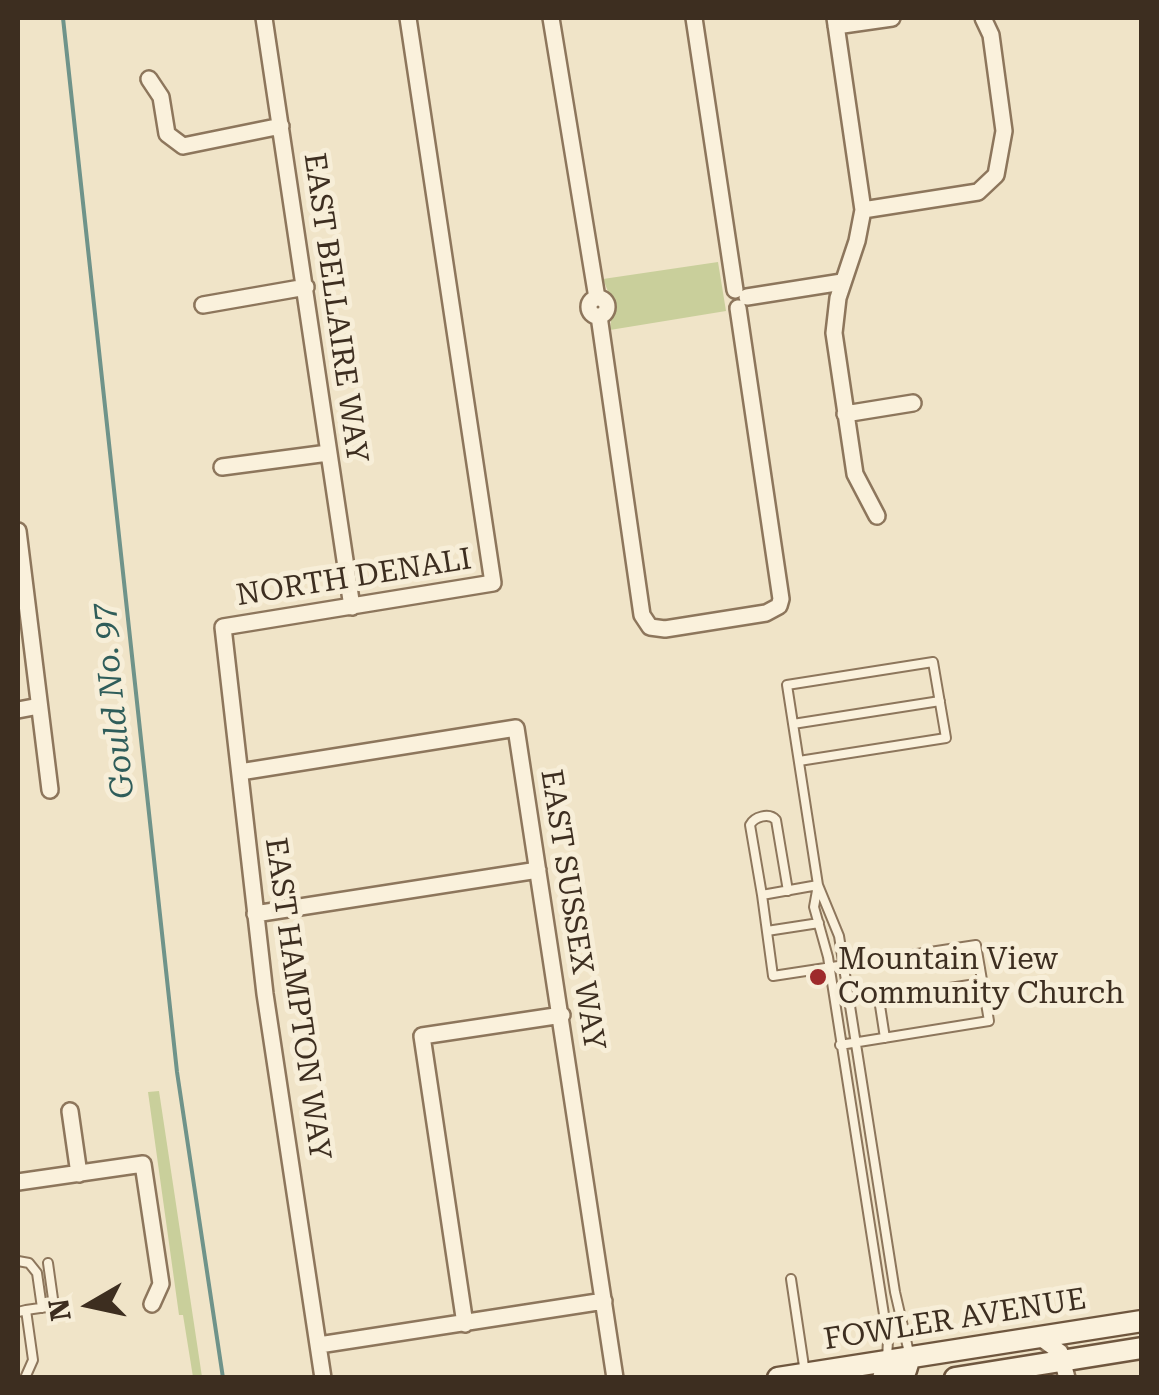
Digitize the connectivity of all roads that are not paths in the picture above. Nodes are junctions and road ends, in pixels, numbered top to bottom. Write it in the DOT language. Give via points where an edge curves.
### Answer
graph roads {
  1 [pos="264,18"];
  2 [pos="408,18"];
  3 [pos="551,18"];
  4 [pos="694,18"];
  5 [pos="892,18"];
  6 [pos="983,18"];
  7 [pos="836,22"];
  8 [pos="149,79"];
  9 [pos="281,126"];
  10 [pos="863,210"];
  11 [pos="842,282"];
  12 [pos="306,287"];
  13 [pos="740,298"];
  14 [pos="204,305"];
  15 [pos="913,403"];
  16 [pos="845,414"];
  17 [pos="328,453"];
  18 [pos="222,467"];
  19 [pos="877,516"];
  20 [pos="18,531"];
  21 [pos="352,606"];
  22 [pos="223,627"];
  23 [pos="940,701"];
  24 [pos="39,706"];
  25 [pos="18,710"];
  26 [pos="793,724"];
  27 [pos="799,761"];
  28 [pos="240,772"];
  29 [pos="50,790"];
  30 [pos="538,870"];
  31 [pos="818,885"];
  32 [pos="788,891"];
  33 [pos="762,895"];
  34 [pos="255,914"];
  35 [pos="819,923"];
  36 [pos="767,931"];
  37 [pos="842,966"];
  38 [pos="829,968"];
  39 [pos="982,983"];
  40 [pos="562,1015"];
  41 [pos="885,1038"];
  42 [pos="855,1043"];
  43 [pos="840,1046"];
  44 [pos="70,1112"];
  45 [pos="876,1170"];
  46 [pos="861,1172"];
  47 [pos="79,1174"];
  48 [pos="18,1182"];
  49 [pos="18,1261"];
  50 [pos="48,1263"];
  51 [pos="791,1280"];
  52 [pos="604,1301"];
  53 [pos="152,1304"];
  54 [pos="42,1308"];
  55 [pos="22,1311"];
  56 [pos="1142,1321"];
  57 [pos="465,1324"];
  58 [pos="1142,1334"];
  59 [pos="1039,1337"];
  60 [pos="319,1346"];
  61 [pos="1142,1348"];
  62 [pos="910,1357"];
  63 [pos="885,1369"];
  64 [pos="1066,1369"];
  65 [pos="805,1374"];
  66 [pos="24,1378"];
  67 [pos="324,1378"];
  68 [pos="616,1378"];
  69 [pos="778,1378"];
  70 [pos="955,1378"];
  1 -- 9 [label="street, EAST BELLAIRE WAY"];
  2 -- 21 [label="street, NORTH DENALI" via="493,583"];
  3 -- 13 [label="street" via="597,298 607,305 600,316 642,615 650,628 779,606"];
  4 -- 13 [label="street"];
  5 -- 7 [label="street"];
  6 -- 10 [label="street" via="1004,131 996,175 978,192"];
  7 -- 10 [label="street"];
  8 -- 9 [label="street" via="161,97 167,134 182,146"];
  9 -- 12 [label="street, EAST BELLAIRE WAY"];
  10 -- 11 [label="street"];
  11 -- 13 [label="street"];
  11 -- 16 [label="street" via="834,334"];
  12 -- 14 [label="street"];
  12 -- 17 [label="street, EAST BELLAIRE WAY"];
  15 -- 16 [label="street"];
  16 -- 19 [label="street" via="855,474"];
  17 -- 18 [label="street"];
  17 -- 21 [label="street, EAST BELLAIRE WAY"];
  20 -- 24 [label="street"];
  21 -- 22 [label="street, NORTH DENALI"];
  22 -- 28 [label="street, EAST HAMPTON WAY"];
  23 -- 26 [label="lane"];
  23 -- 26 [label="lane" via="934,662 787,685"];
  23 -- 27 [label="lane" via="946,738"];
  24 -- 25 [label="street"];
  24 -- 29 [label="street"];
  26 -- 27 [label="lane"];
  27 -- 31 [label="lane"];
  28 -- 30 [label="street, EAST SUSSEX WAY" via="516,728"];
  28 -- 34 [label="street, EAST HAMPTON WAY"];
  30 -- 34 [label="street"];
  30 -- 40 [label="street, EAST SUSSEX WAY"];
  31 -- 32 [label="lane"];
  31 -- 35 [label="lane"];
  31 -- 37 [label="lane"];
  32 -- 33 [label="lane"];
  32 -- 33 [label="lane" via="776,820 768,816 750,825"];
  33 -- 36 [label="lane"];
  34 -- 60 [label="street, EAST HAMPTON WAY"];
  35 -- 36 [label="lane"];
  35 -- 38 [label="lane"];
  36 -- 38 [label="lane" via="773,976"];
  37 -- 38 [label="lane"];
  37 -- 39 [label="lane" via="976,945"];
  37 -- 42 [label="lane"];
  38 -- 43 [label="lane"];
  39 -- 41 [label="lane" via="879,999"];
  39 -- 41 [label="lane" via="989,1021"];
  40 -- 52 [label="street, EAST SUSSEX WAY"];
  40 -- 57 [label="street" via="422,1036"];
  41 -- 42 [label="lane"];
  42 -- 43 [label="lane"];
  42 -- 45 [label="lane"];
  43 -- 46 [label="lane"];
  44 -- 47 [label="street"];
  45 -- 46 [label="lane"];
  45 -- 62 [label="lane"];
  46 -- 63 [label="lane" via="888,1340"];
  47 -- 48 [label="street"];
  47 -- 53 [label="street" via="143,1164 161,1284"];
  49 -- 54 [label="lane" via="37,1272"];
  50 -- 54 [label="lane" via="55,1302"];
  51 -- 65 [label="lane"];
  52 -- 57 [label="street"];
  52 -- 68 [label="street, EAST SUSSEX WAY"];
  54 -- 55 [label="lane"];
  55 -- 66 [label="lane" via="33,1360"];
  56 -- 59 [label="main road, FOWLER AVENUE"];
  57 -- 60 [label="street"];
  58 -- 64 [label="main road" via="1071,1346"];
  59 -- 62 [label="main road, FOWLER AVENUE"];
  59 -- 64 [label="street" via="1054,1346"];
  60 -- 67 [label="street, EAST HAMPTON WAY"];
  61 -- 64 [label="main road, FOWLER AVENUE"];
  62 -- 63 [label="main road" via="906,1370"];
  63 -- 65 [label="main road, FOWLER AVENUE"];
  64 -- 70 [label="main road, FOWLER AVENUE"];
  65 -- 69 [label="main road, FOWLER AVENUE"];
}
